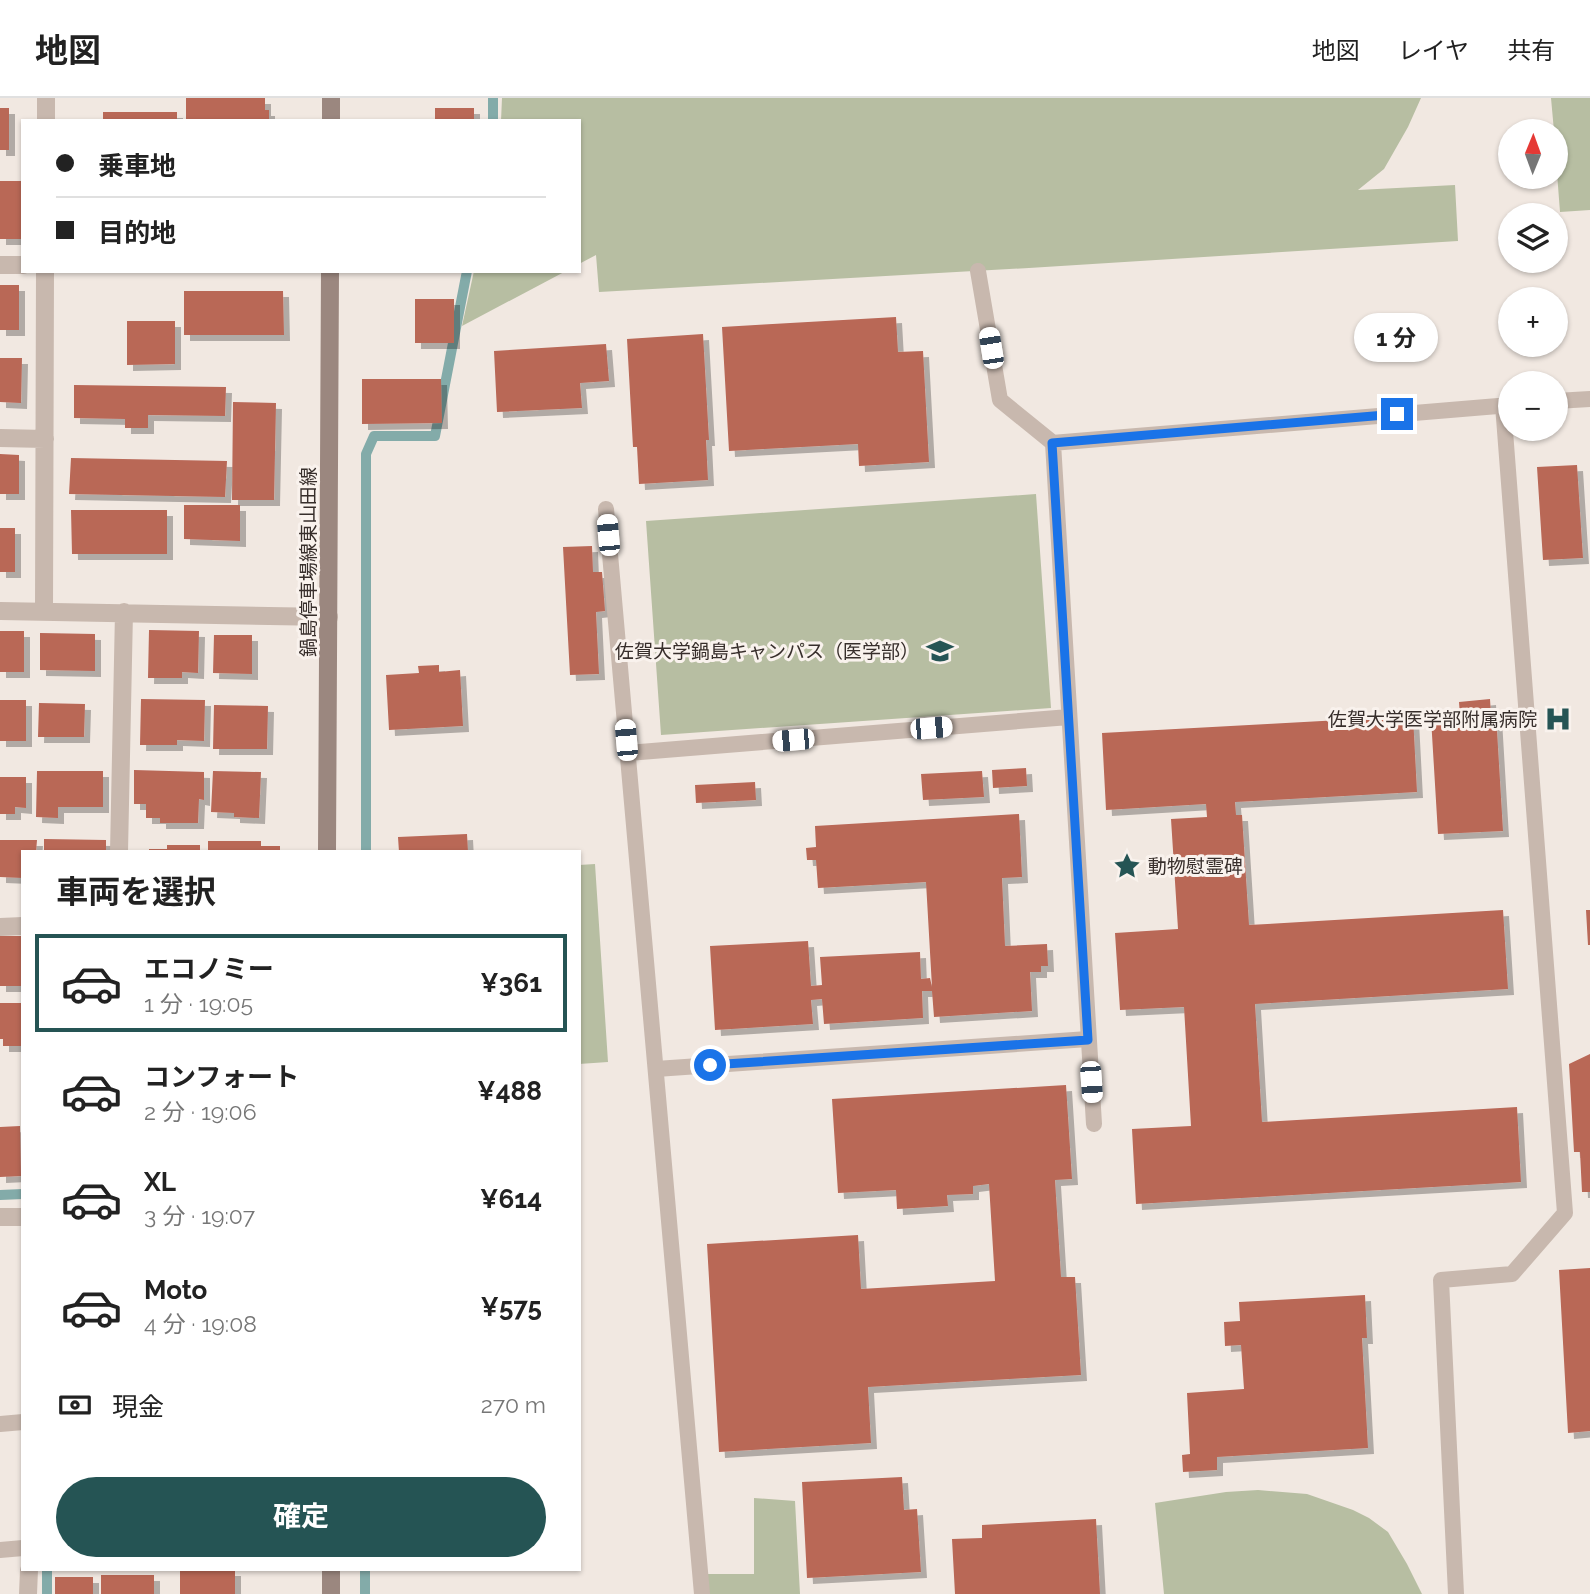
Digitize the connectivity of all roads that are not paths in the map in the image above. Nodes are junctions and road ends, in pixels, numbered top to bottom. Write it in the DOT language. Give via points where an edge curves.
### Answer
graph roads {
  1 [pos="46,98"];
  2 [pos="331,98"];
  3 [pos="46,119"];
  4 [pos="331,119"];
  5 [pos="0,265"];
  6 [pos="21,265"];
  7 [pos="978,271"];
  8 [pos="45,273"];
  9 [pos="330,273"];
  10 [pos="1590,399"];
  11 [pos="1568,400"];
  12 [pos="1498,406"];
  13 [pos="0,438"];
  14 [pos="45,439"];
  15 [pos="1510,441"];
  16 [pos="1052,443"];
  17 [pos="606,509"];
  18 [pos="0,611"];
  19 [pos="44,611"];
  20 [pos="124,612"];
  21 [pos="329,617"];
  22 [pos="1069,717"];
  23 [pos="628,753"];
  24 [pos="118,850"];
  25 [pos="327,850"];
  26 [pos="21,926"];
  27 [pos="0,927"];
  28 [pos="1088,1040"];
  29 [pos="656,1069"];
  30 [pos="1094,1124"];
  31 [pos="0,1217"];
  32 [pos="21,1217"];
  33 [pos="21,1422"];
  34 [pos="0,1424"];
  35 [pos="21,1548"];
  36 [pos="0,1550"];
  37 [pos="29,1571"];
  38 [pos="331,1571"];
  39 [pos="28,1594"];
  40 [pos="331,1594"];
  41 [pos="702,1594"];
  42 [pos="1456,1594"];
  1 -- 3 [label="street"];
  2 -- 4 [label="main road"];
  5 -- 6 [label="street"];
  7 -- 16 [label="lane" via="1000,400"];
  8 -- 14 [label="street"];
  9 -- 21 [label="main road, 鍋島停車場線東山田線"];
  10 -- 11 [label="lane"];
  12 -- 16 [label="lane"];
  13 -- 14 [label="street"];
  14 -- 19 [label="street"];
  15 -- 42 [label="lane" via="1564,1213 1512,1274 1441,1280"];
  16 -- 22 [label="lane"];
  17 -- 23 [label="lane"];
  18 -- 19 [label="street"];
  19 -- 20 [label="street"];
  20 -- 21 [label="street"];
  20 -- 24 [label="street"];
  21 -- 25 [label="main road, 鍋島停車場線東山田線"];
  22 -- 23 [label="lane"];
  22 -- 28 [label="lane"];
  23 -- 29 [label="lane"];
  26 -- 27 [label="street"];
  28 -- 29 [label="lane"];
  28 -- 30 [label="lane"];
  29 -- 41 [label="lane"];
  31 -- 32 [label="street"];
  33 -- 34 [label="lane"];
  35 -- 36 [label="lane"];
  37 -- 39 [label="street"];
  38 -- 40 [label="main road"];
}
